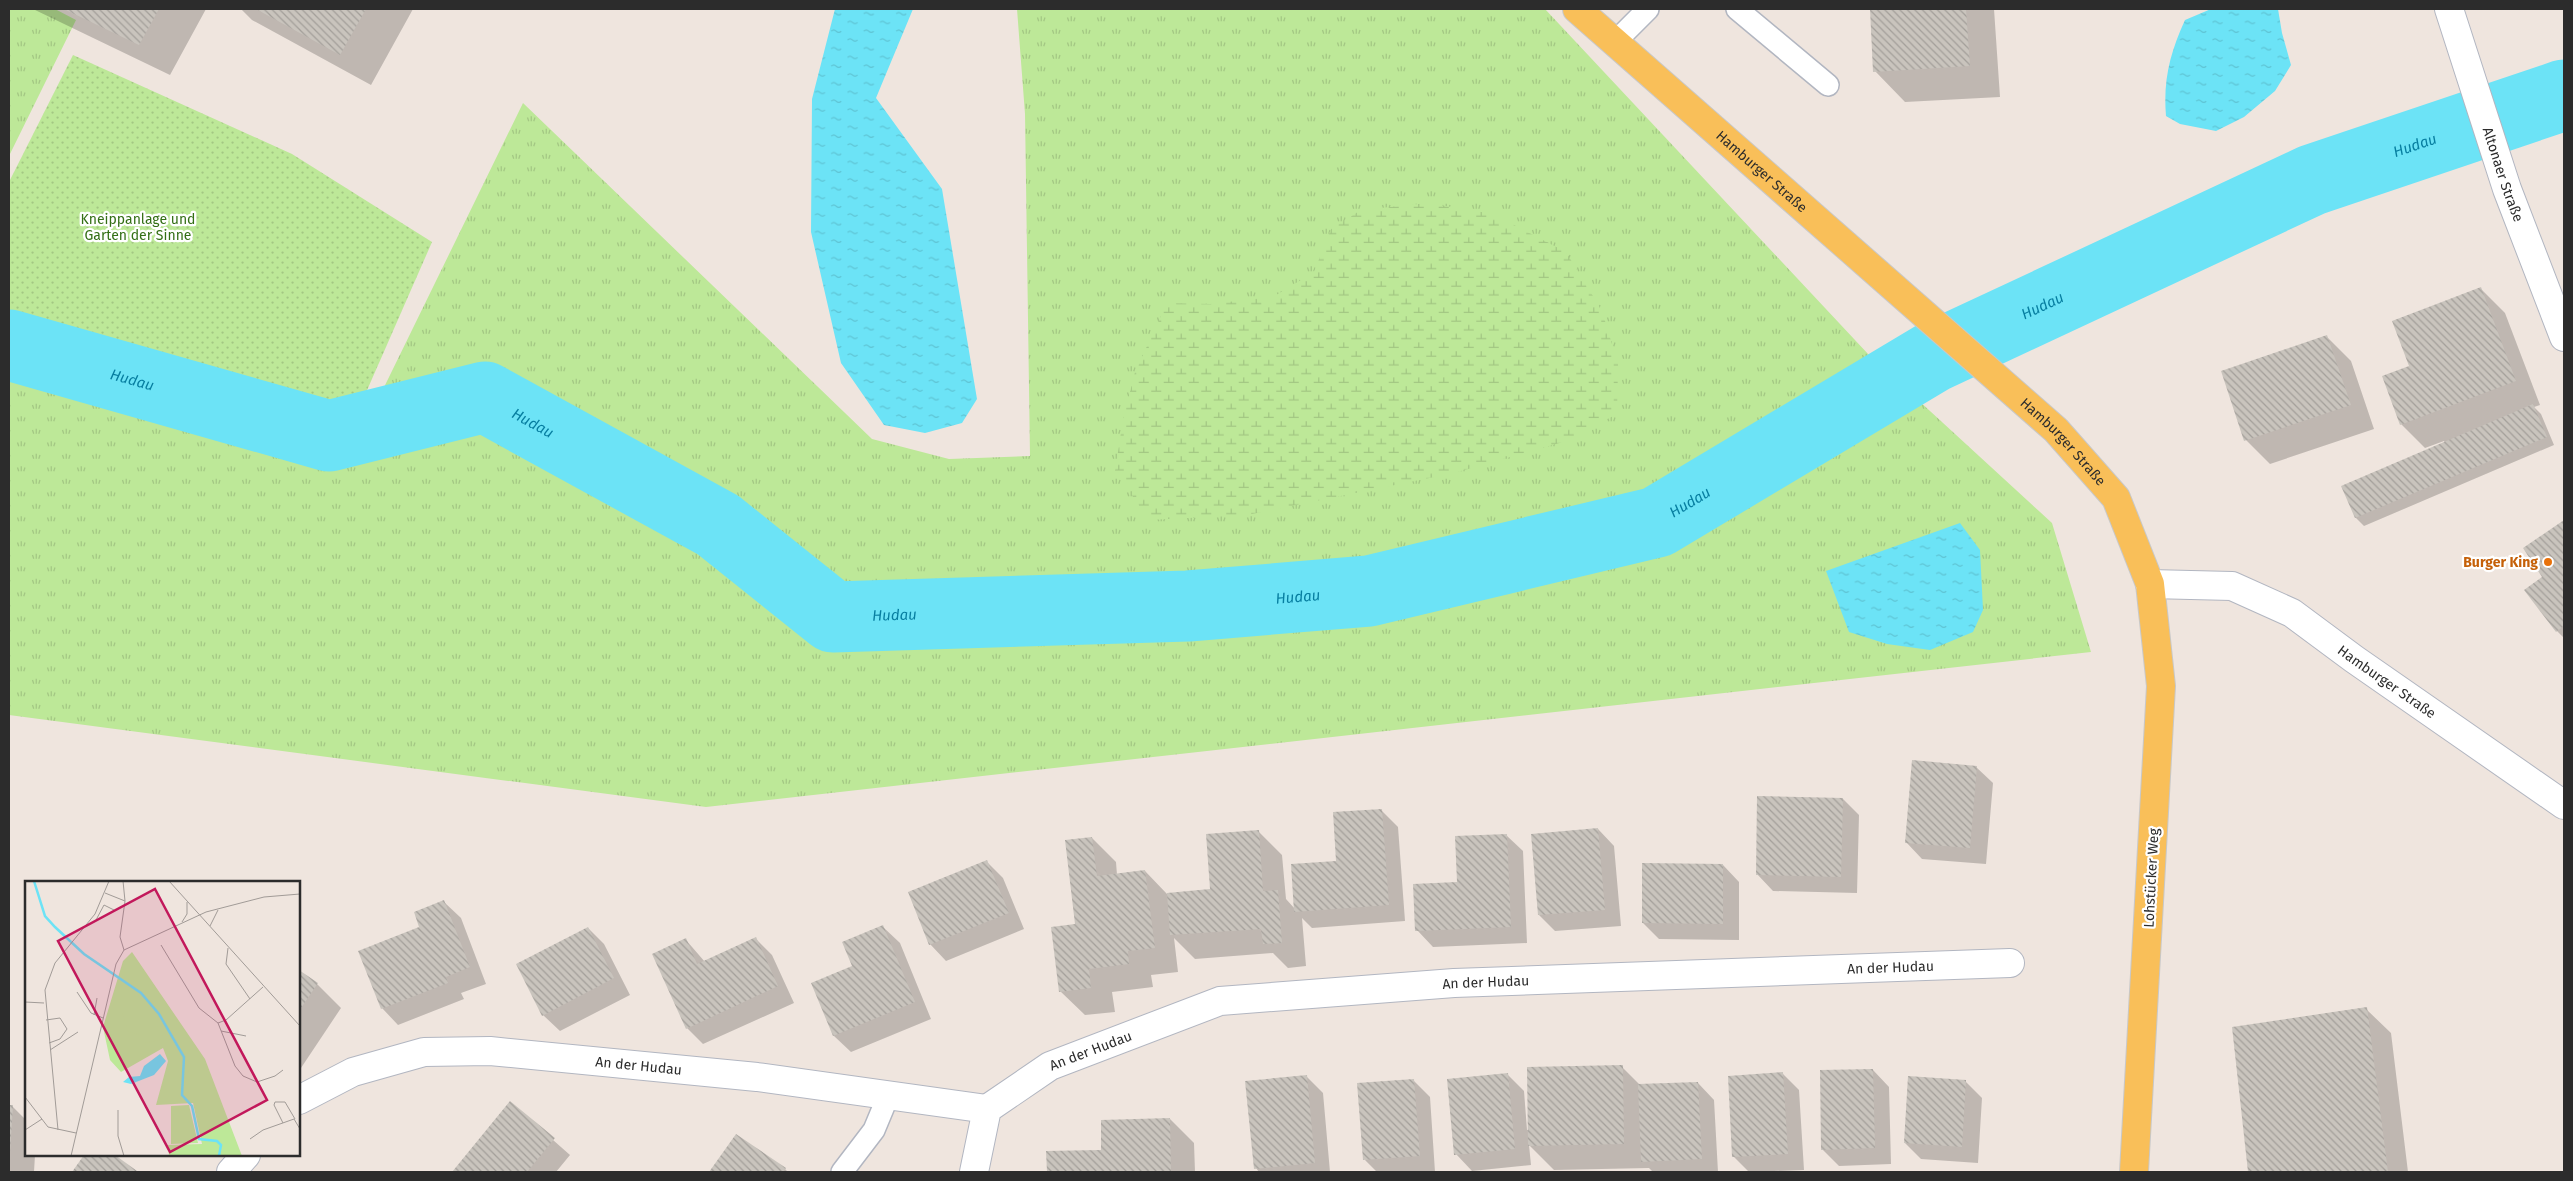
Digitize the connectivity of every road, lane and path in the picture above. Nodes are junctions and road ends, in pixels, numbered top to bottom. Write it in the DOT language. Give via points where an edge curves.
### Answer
graph roads {
  1 [pos="1577,9"];
  2 [pos="1648,9"];
  3 [pos="1737,9"];
  4 [pos="2449,9"];
  5 [pos="1615,42"];
  6 [pos="1828,85"];
  7 [pos="2564,337"];
  8 [pos="2150,584"];
  9 [pos="2564,805"];
  10 [pos="2010,963"];
  11 [pos="888,1094"];
  12 [pos="300,1099"];
  13 [pos="987,1108"];
  14 [pos="245,1156"];
  15 [pos="231,1172"];
  16 [pos="842,1172"];
  17 [pos="974,1172"];
  18 [pos="2134,1172"];
  1 -- 5 [label="main road, Hamburger Straße"];
  2 -- 5 [label="lane"];
  3 -- 6 [label="lane"];
  4 -- 7 [label="street, Altonaer Straße" via="2507,189"];
  5 -- 8 [label="main road, Hamburger Straße" via="2056,430 2116,498"];
  8 -- 9 [label="street, Hamburger Straße" via="2232,586 2292,613"];
  8 -- 18 [label="main road, Lohstücker Weg" via="2161,686"];
  10 -- 13 [label="street, An der Hudau" via="1454,983 1220,1000 1050,1066"];
  11 -- 12 [label="street, An der Hudau" via="718,1073 490,1051 424,1052 353,1072"];
  11 -- 13 [label="street, An der Hudau"];
  11 -- 16 [label="lane" via="874,1130"];
  13 -- 17 [label="street"];
  14 -- 15 [label="street"];
}
